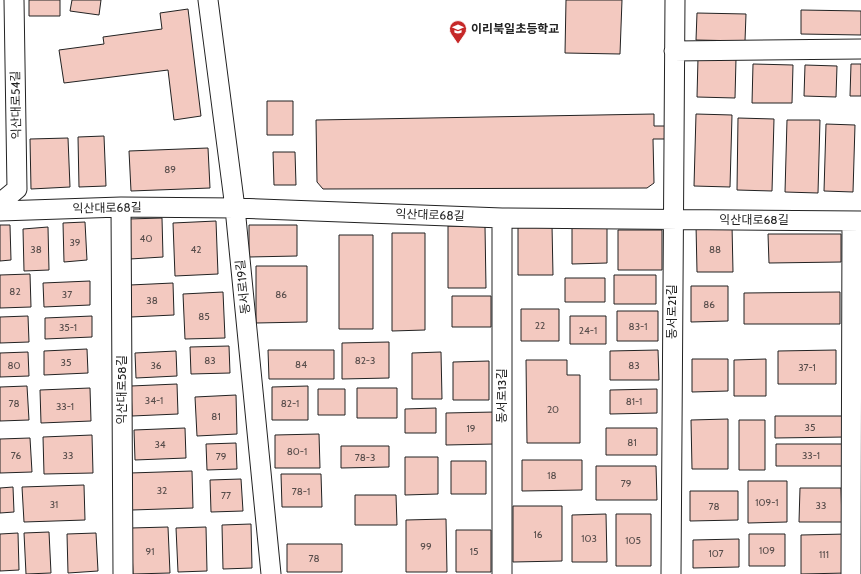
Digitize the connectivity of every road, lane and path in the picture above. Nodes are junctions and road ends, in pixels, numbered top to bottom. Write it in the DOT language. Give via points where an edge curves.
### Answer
graph roads {
  1 [pos="14,0"];
  2 [pos="208,0"];
  3 [pos="675,0"];
  4 [pos="861,49"];
  5 [pos="674,51"];
  6 [pos="0,203"];
  7 [pos="121,207"];
  8 [pos="235,208"];
  9 [pos="0,211"];
  10 [pos="502,218"];
  11 [pos="673,220"];
  12 [pos="857,221"];
  13 [pos="123,574"];
  14 [pos="271,574"];
  15 [pos="502,574"];
  16 [pos="670,574"];
  17 [pos="852,574"];
  1 -- 6 [label="street, 익산대로54길" via="17,189"];
  2 -- 8 [label="street, 동서로19길"];
  3 -- 5 [label="street, 동서로21길"];
  4 -- 5 [label="street"];
  5 -- 11 [label="street, 동서로21길"];
  7 -- 8 [label="street, 익산대로68길"];
  7 -- 9 [label="street, 익산대로68길"];
  7 -- 13 [label="street, 익산대로58길"];
  8 -- 10 [label="street, 익산대로68길"];
  8 -- 14 [label="street, 동서로19길"];
  10 -- 11 [label="street, 익산대로68길"];
  10 -- 15 [label="street, 동서로13길"];
  11 -- 12 [label="street, 익산대로68길"];
  11 -- 16 [label="street, 동서로21길"];
  12 -- 17 [label="street"];
}
